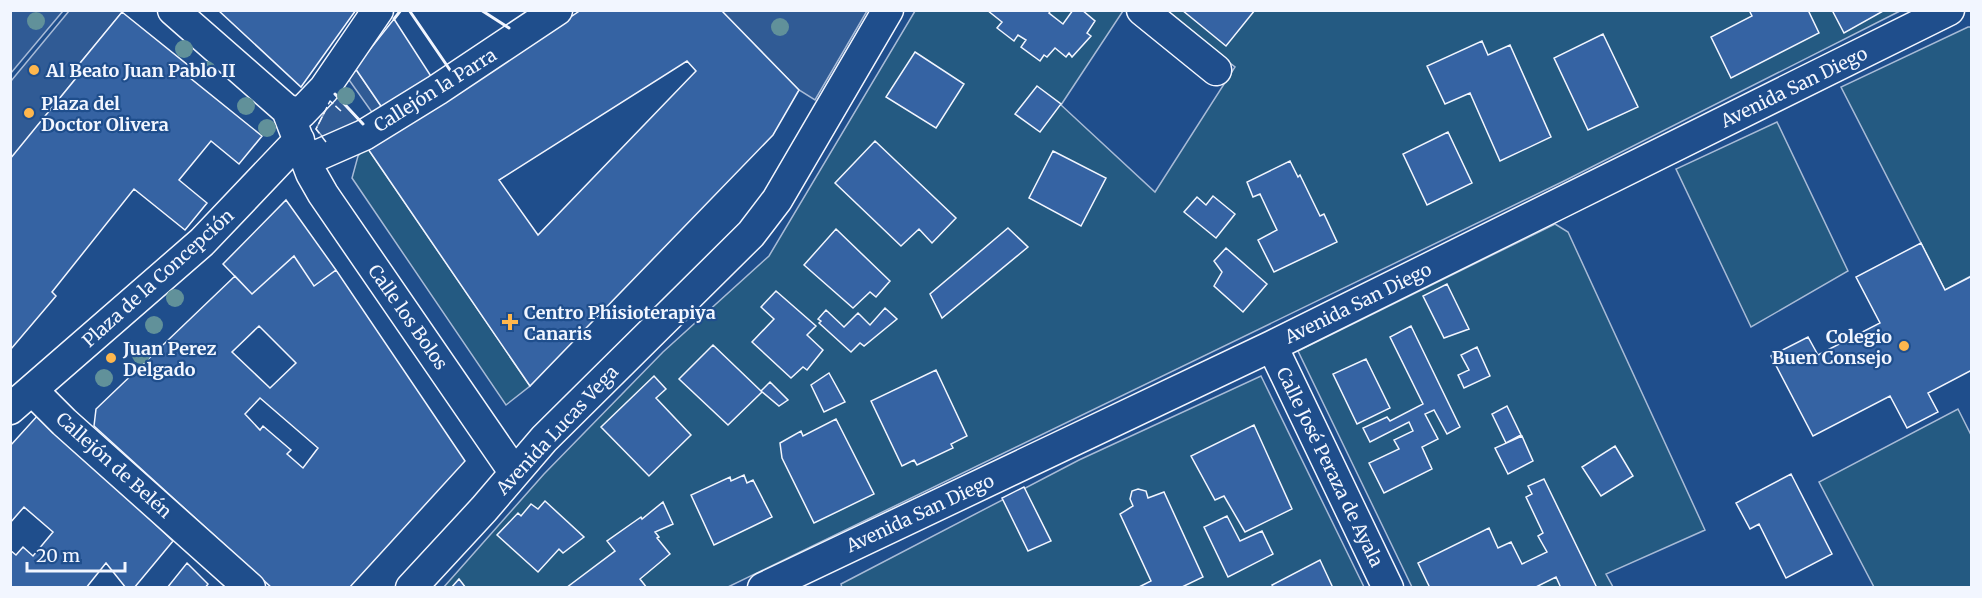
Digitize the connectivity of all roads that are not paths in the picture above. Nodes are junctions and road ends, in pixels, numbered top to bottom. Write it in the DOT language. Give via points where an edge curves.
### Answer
graph roads {
  1 [pos="173,10"];
  2 [pos="378,10"];
  3 [pos="557,10"];
  4 [pos="888,10"];
  5 [pos="1142,10"];
  6 [pos="1949,10"];
  7 [pos="1216,70"];
  8 [pos="287,110"];
  9 [pos="303,150"];
  10 [pos="1272,346"];
  11 [pos="21,399"];
  12 [pos="514,472"];
  13 [pos="250,588"];
  14 [pos="411,588"];
  15 [pos="764,588"];
  16 [pos="1388,588"];
  1 -- 8 [label="street"];
  2 -- 8 [label="street" via="324,89 301,113"];
  3 -- 9 [label="street, Callejón la Parra" via="364,135"];
  4 -- 12 [label="street, Avenida Lucas Vega" via="777,200 751,234"];
  5 -- 7 [label="street"];
  6 -- 10 [label="street, Avenida San Diego"];
  8 -- 9 [label="street, Calle los Bolos"];
  9 -- 11 [label="street, Plaza de la Concepción"];
  9 -- 12 [label="street, Calle los Bolos" via="323,194"];
  10 -- 15 [label="street, Avenida San Diego"];
  10 -- 16 [label="street, Calle José Peraza de Ayala"];
  11 -- 13 [label="street, Callejón de Belén" via="64,422"];
  12 -- 14 [label="street, Avenida Lucas Vega"];
}
